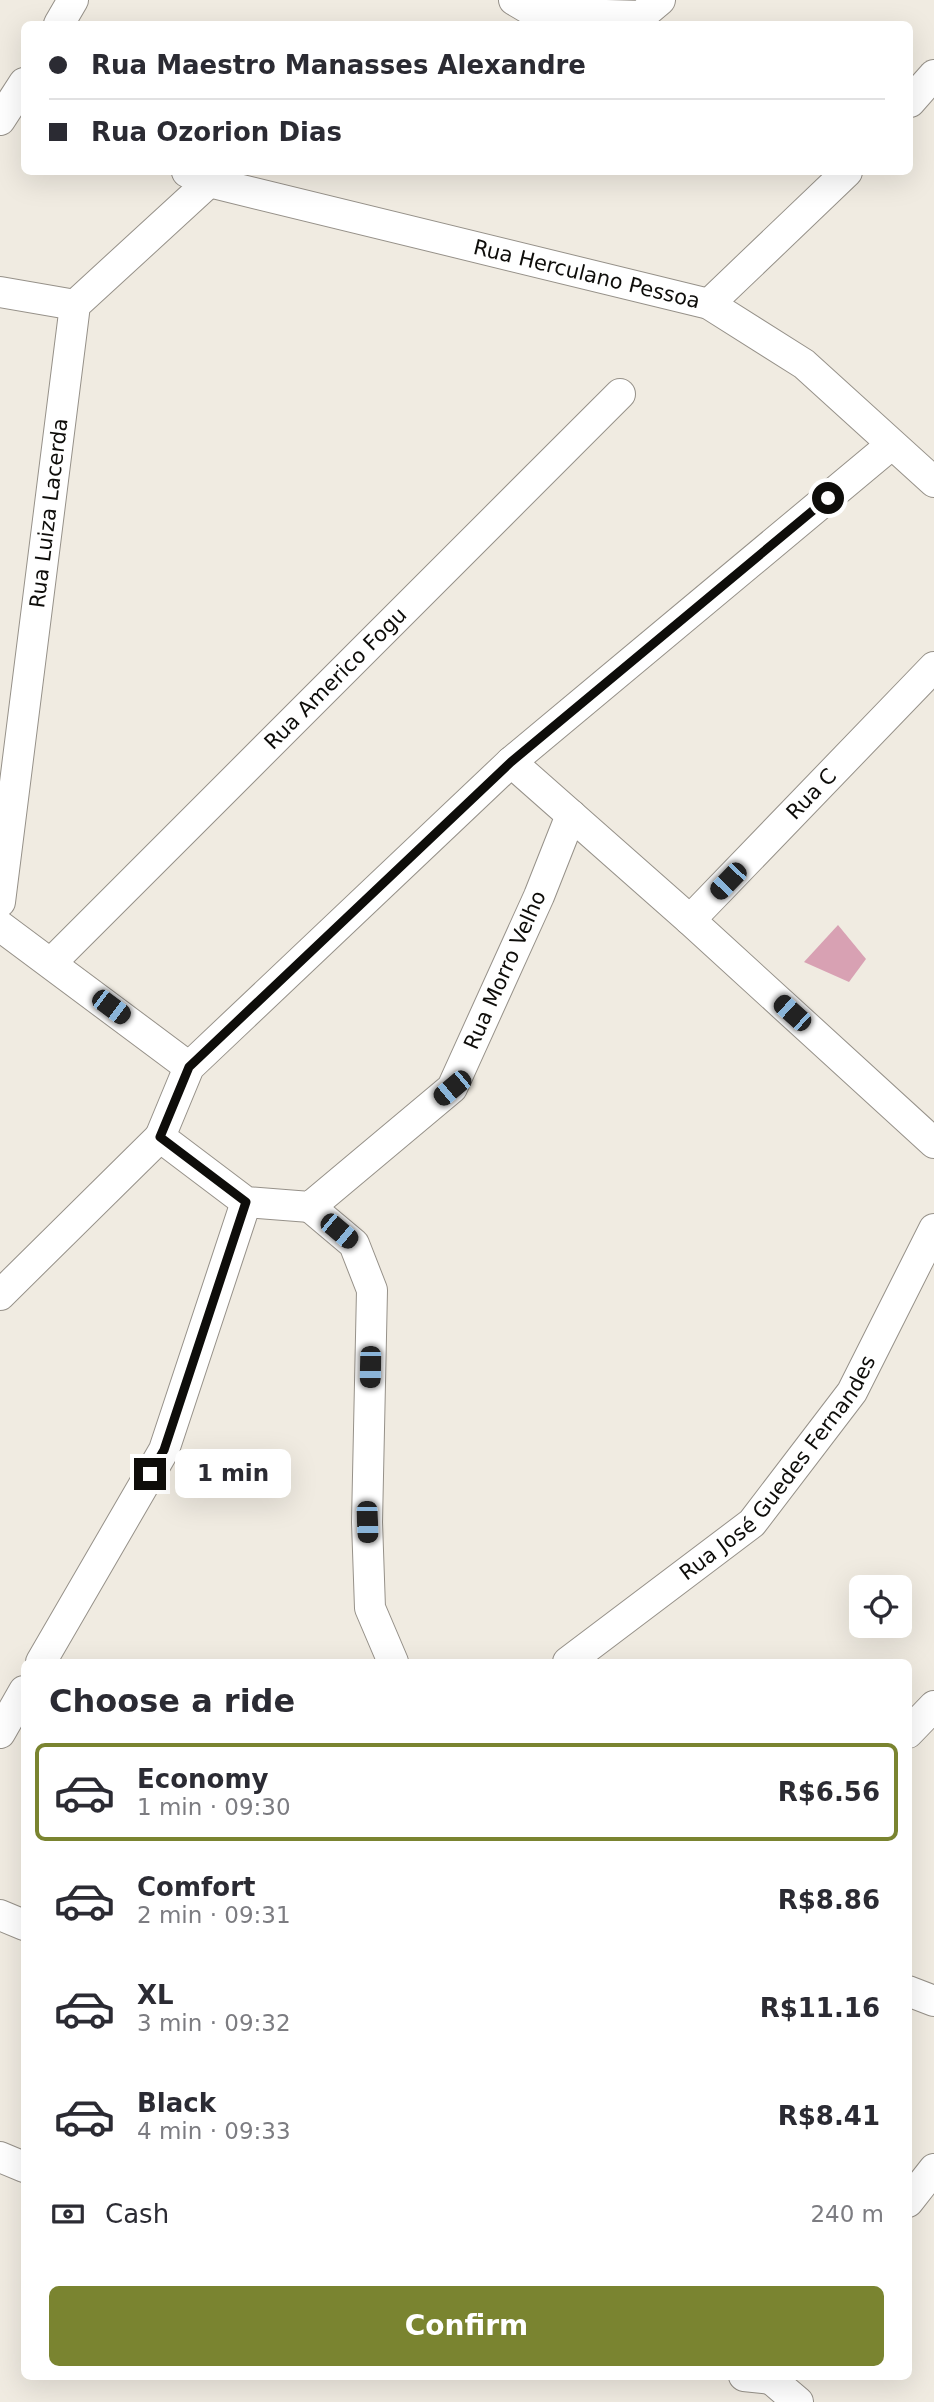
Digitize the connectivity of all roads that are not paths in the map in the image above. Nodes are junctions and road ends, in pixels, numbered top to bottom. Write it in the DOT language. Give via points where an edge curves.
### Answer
graph roads {
  1 [pos="73,0"];
  2 [pos="514,0"];
  3 [pos="660,0"];
  4 [pos="61,21"];
  5 [pos="934,75"];
  6 [pos="21,94"];
  7 [pos="913,99"];
  8 [pos="0,120"];
  9 [pos="844,175"];
  10 [pos="198,177"];
  11 [pos="0,292"];
  12 [pos="709,304"];
  13 [pos="75,305"];
  14 [pos="620,394"];
  15 [pos="891,445"];
  16 [pos="934,482"];
  17 [pos="934,667"];
  18 [pos="511,762"];
  19 [pos="571,815"];
  20 [pos="0,902"];
  21 [pos="690,920"];
  22 [pos="0,926"];
  23 [pos="52,962"];
  24 [pos="189,1067"];
  25 [pos="160,1137"];
  26 [pos="934,1143"];
  27 [pos="246,1202"];
  28 [pos="310,1207"];
  29 [pos="934,1229"];
  30 [pos="0,1295"];
  31 [pos="43,1659"];
  32 [pos="392,1659"];
  33 [pos="572,1659"];
  34 [pos="21,1696"];
  35 [pos="934,1706"];
  36 [pos="912,1729"];
  37 [pos="0,1733"];
  38 [pos="0,1916"];
  39 [pos="21,1924"];
  40 [pos="912,1993"];
  41 [pos="934,2001"];
  42 [pos="0,2157"];
  43 [pos="21,2166"];
  44 [pos="934,2169"];
  45 [pos="912,2197"];
  46 [pos="767,2380"];
  47 [pos="798,2402"];
  1 -- 4 [label="street"];
  2 -- 3 [label="street" via="537,13 641,16"];
  5 -- 7 [label="street"];
  6 -- 8 [label="street"];
  9 -- 12 [label="street"];
  10 -- 12 [label="street, Rua Herculano Pessoa"];
  10 -- 13 [label="street"];
  11 -- 13 [label="street"];
  12 -- 15 [label="street, Rua Herculano Pessoa" via="804,364"];
  13 -- 20 [label="street, Rua Luiza Lacerda"];
  14 -- 23 [label="street, Rua Americo Fogu"];
  15 -- 16 [label="street, Rua Herculano Pessoa"];
  15 -- 18 [label="street"];
  17 -- 21 [label="street, Rua C"];
  18 -- 19 [label="street"];
  18 -- 24 [label="street"];
  19 -- 21 [label="street"];
  19 -- 28 [label="street, Rua Morro Velho" via="452,1088"];
  21 -- 26 [label="street"];
  22 -- 23 [label="street"];
  23 -- 24 [label="street"];
  24 -- 25 [label="street"];
  25 -- 27 [label="street"];
  25 -- 30 [label="street"];
  27 -- 28 [label="street"];
  27 -- 31 [label="street" via="164,1450"];
  28 -- 32 [label="street" via="354,1244 372,1290 367,1522 370,1608"];
  29 -- 33 [label="street, Rua José Guedes Fernandes" via="852,1392 752,1522"];
  34 -- 37 [label="street"];
  35 -- 36 [label="street"];
  38 -- 39 [label="street"];
  40 -- 41 [label="street"];
  42 -- 43 [label="street"];
  44 -- 45 [label="street"];
  46 -- 47 [label="street"];
}
